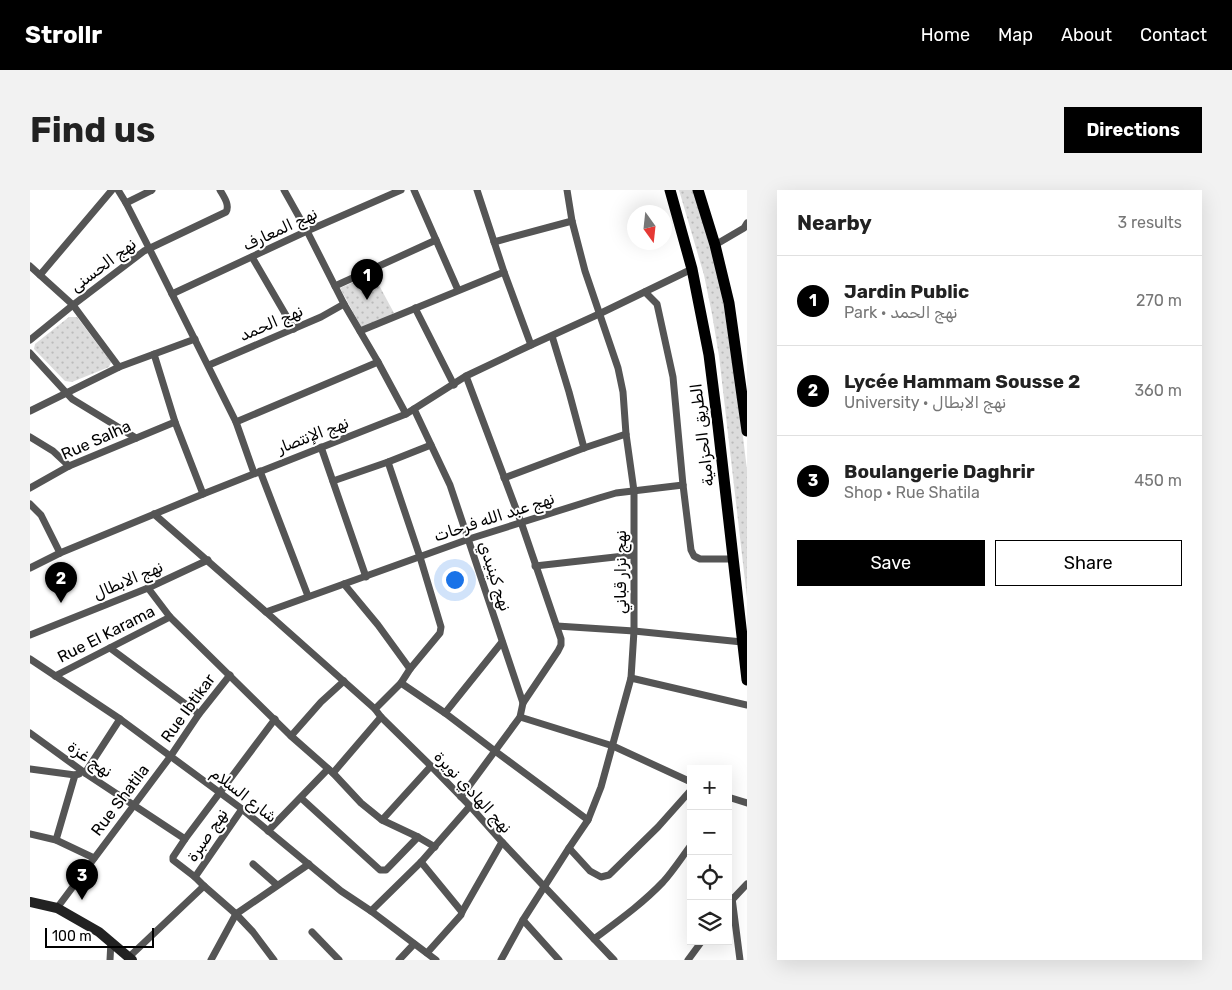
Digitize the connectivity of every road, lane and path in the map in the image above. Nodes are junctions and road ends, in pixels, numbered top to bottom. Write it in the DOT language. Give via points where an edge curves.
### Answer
graph roads {
  1 [pos="112,190"];
  2 [pos="118,190"];
  3 [pos="152,190"];
  4 [pos="220,190"];
  5 [pos="284,190"];
  6 [pos="401,190"];
  7 [pos="414,190"];
  8 [pos="477,190"];
  9 [pos="567,190"];
  10 [pos="670,190"];
  11 [pos="698,190"];
  12 [pos="126,203"];
  13 [pos="572,221"];
  14 [pos="747,223"];
  15 [pos="307,231"];
  16 [pos="436,240"];
  17 [pos="494,242"];
  18 [pos="715,245"];
  19 [pos="149,248"];
  20 [pos="252,257"];
  21 [pos="30,266"];
  22 [pos="692,269"];
  23 [pos="504,272"];
  24 [pos="40,275"];
  25 [pos="335,286"];
  26 [pos="458,290"];
  27 [pos="645,292"];
  28 [pos="172,294"];
  29 [pos="344,304"];
  30 [pos="73,305"];
  31 [pos="415,308"];
  32 [pos="599,314"];
  33 [pos="294,329"];
  34 [pos="360,331"];
  35 [pos="552,336"];
  36 [pos="195,339"];
  37 [pos="30,340"];
  38 [pos="531,345"];
  39 [pos="30,353"];
  40 [pos="154,354"];
  41 [pos="378,362"];
  42 [pos="209,365"];
  43 [pos="119,367"];
  44 [pos="466,376"];
  45 [pos="454,385"];
  46 [pos="66,393"];
  47 [pos="414,409"];
  48 [pos="30,411"];
  49 [pos="406,414"];
  50 [pos="175,422"];
  51 [pos="236,422"];
  52 [pos="747,432"];
  53 [pos="626,434"];
  54 [pos="30,437"];
  55 [pos="136,438"];
  56 [pos="431,445"];
  57 [pos="320,447"];
  58 [pos="584,448"];
  59 [pos="388,462"];
  60 [pos="69,466"];
  61 [pos="257,472"];
  62 [pos="504,478"];
  63 [pos="333,482"];
  64 [pos="683,485"];
  65 [pos="30,488"];
  66 [pos="634,491"];
  67 [pos="203,494"];
  68 [pos="30,504"];
  69 [pos="154,514"];
  70 [pos="520,522"];
  71 [pos="469,539"];
  72 [pos="60,554"];
  73 [pos="634,555"];
  74 [pos="420,557"];
  75 [pos="733,559"];
  76 [pos="208,560"];
  77 [pos="535,566"];
  78 [pos="30,568"];
  79 [pos="366,577"];
  80 [pos="344,584"];
  81 [pos="148,588"];
  82 [pos="308,596"];
  83 [pos="266,612"];
  84 [pos="170,617"];
  85 [pos="557,626"];
  86 [pos="634,631"];
  87 [pos="30,634"];
  88 [pos="502,642"];
  89 [pos="742,642"];
  90 [pos="110,648"];
  91 [pos="30,659"];
  92 [pos="410,669"];
  93 [pos="230,675"];
  94 [pos="55,676"];
  95 [pos="631,678"];
  96 [pos="747,680"];
  97 [pos="344,681"];
  98 [pos="401,683"];
  99 [pos="523,704"];
  100 [pos="747,705"];
  101 [pos="375,709"];
  102 [pos="445,713"];
  103 [pos="199,714"];
  104 [pos="381,717"];
  105 [pos="520,717"];
  106 [pos="120,719"];
  107 [pos="275,719"];
  108 [pos="30,733"];
  109 [pos="291,736"];
  110 [pos="613,746"];
  111 [pos="495,752"];
  112 [pos="170,757"];
  113 [pos="431,766"];
  114 [pos="30,769"];
  115 [pos="330,771"];
  116 [pos="84,773"];
  117 [pos="75,775"];
  118 [pos="687,780"];
  119 [pos="219,792"];
  120 [pos="687,794"];
  121 [pos="461,797"];
  122 [pos="301,798"];
  123 [pos="732,798"];
  124 [pos="747,803"];
  125 [pos="133,805"];
  126 [pos="470,806"];
  127 [pos="242,809"];
  128 [pos="382,820"];
  129 [pos="588,820"];
  130 [pos="268,831"];
  131 [pos="30,834"];
  132 [pos="418,837"];
  133 [pos="185,839"];
  134 [pos="56,840"];
  135 [pos="502,842"];
  136 [pos="435,847"];
  137 [pos="569,848"];
  138 [pos="687,850"];
  139 [pos="94,858"];
  140 [pos="421,862"];
  141 [pos="253,864"];
  142 [pos="309,864"];
  143 [pos="195,878"];
  144 [pos="747,884"];
  145 [pos="277,885"];
  146 [pos="204,886"];
  147 [pos="545,886"];
  148 [pos="731,900"];
  149 [pos="30,902"];
  150 [pos="57,908"];
  151 [pos="371,911"];
  152 [pos="462,912"];
  153 [pos="732,913"];
  154 [pos="236,914"];
  155 [pos="523,920"];
  156 [pos="312,932"];
  157 [pos="594,939"];
  158 [pos="111,941"];
  159 [pos="414,944"];
  160 [pos="699,945"];
  161 [pos="426,953"];
  162 [pos="126,957"];
  163 [pos="110,960"];
  164 [pos="211,960"];
  165 [pos="274,960"];
  166 [pos="339,960"];
  167 [pos="399,960"];
  168 [pos="436,960"];
  169 [pos="501,960"];
  170 [pos="559,960"];
  171 [pos="614,960"];
  172 [pos="688,960"];
  173 [pos="740,960"];
  1 -- 24 [label="street"];
  2 -- 12 [label="street"];
  3 -- 12 [label="street"];
  4 -- 19 [label="street, نهج الحسنى" via="228,204 226,212"];
  5 -- 15 [label="street"];
  6 -- 15 [label="street, نهج المعارف"];
  7 -- 16 [label="street"];
  8 -- 17 [label="street"];
  9 -- 13 [label="street, نهج نزار قباني"];
  10 -- 22 [label="highway, الطريق الحزامية"];
  11 -- 18 [label="highway"];
  12 -- 19 [label="street"];
  13 -- 17 [label="street"];
  13 -- 32 [label="street, نهج نزار قباني"];
  14 -- 18 [label="street"];
  15 -- 20 [label="street, نهج المعارف"];
  15 -- 25 [label="street"];
  16 -- 25 [label="street"];
  16 -- 26 [label="street"];
  17 -- 23 [label="street"];
  18 -- 52 [label="highway" via="729,303"];
  19 -- 28 [label="street"];
  19 -- 30 [label="street, نهج الحسنى"];
  20 -- 28 [label="street, نهج المعارف"];
  20 -- 33 [label="street"];
  21 -- 24 [label="street"];
  22 -- 27 [label="street, نهج الإنتصار"];
  22 -- 75 [label="highway, الطريق الحزامية" via="709,356"];
  23 -- 26 [label="street"];
  23 -- 38 [label="street"];
  24 -- 30 [label="street"];
  25 -- 29 [label="street"];
  26 -- 31 [label="street"];
  27 -- 32 [label="street, نهج الإنتصار"];
  27 -- 64 [label="street" via="657,304 673,377"];
  28 -- 36 [label="street"];
  29 -- 33 [label="street, نهج الحمد"];
  29 -- 34 [label="street"];
  30 -- 37 [label="street, نهج الحسنى"];
  30 -- 43 [label="street"];
  31 -- 34 [label="street"];
  31 -- 45 [label="street"];
  32 -- 35 [label="street, نهج الإنتصار"];
  32 -- 53 [label="street, نهج نزار قباني" via="624,392"];
  33 -- 42 [label="street, نهج الحمد"];
  34 -- 41 [label="street"];
  35 -- 38 [label="street, نهج الإنتصار"];
  35 -- 58 [label="street"];
  36 -- 40 [label="street"];
  36 -- 42 [label="street"];
  38 -- 44 [label="street, نهج الإنتصار"];
  39 -- 46 [label="street"];
  40 -- 43 [label="street"];
  40 -- 50 [label="street"];
  41 -- 49 [label="street"];
  41 -- 51 [label="street"];
  42 -- 51 [label="street"];
  43 -- 46 [label="street"];
  44 -- 45 [label="street, نهج الإنتصار"];
  44 -- 62 [label="street"];
  45 -- 47 [label="street, نهج الإنتصار"];
  46 -- 48 [label="street"];
  46 -- 55 [label="street" via="80,405"];
  47 -- 49 [label="street, نهج الإنتصار"];
  47 -- 56 [label="street, نهج كينيدي"];
  49 -- 57 [label="street, نهج الإنتصار"];
  50 -- 55 [label="street, Rue Salha"];
  50 -- 67 [label="street"];
  51 -- 61 [label="street"];
  53 -- 58 [label="street"];
  53 -- 66 [label="street, نهج نزار قباني"];
  54 -- 60 [label="street"];
  55 -- 60 [label="street, Rue Salha"];
  56 -- 59 [label="street"];
  56 -- 71 [label="street, نهج كينيدي" via="450,485"];
  57 -- 61 [label="street, نهج الإنتصار"];
  57 -- 63 [label="street"];
  58 -- 62 [label="street"];
  59 -- 63 [label="street"];
  59 -- 74 [label="street"];
  60 -- 65 [label="street, Rue Salha"];
  61 -- 67 [label="street, نهج الإنتصار"];
  61 -- 82 [label="street"];
  62 -- 70 [label="street"];
  63 -- 79 [label="street"];
  64 -- 66 [label="street, نهج عبد الله فرحات"];
  64 -- 75 [label="street" via="694,556 700,559"];
  66 -- 70 [label="street, نهج عبد الله فرحات" via="607,495"];
  66 -- 73 [label="street, نهج نزار قباني"];
  67 -- 69 [label="street, نهج الإنتصار"];
  68 -- 72 [label="street" via="41,515"];
  69 -- 72 [label="street, نهج الإنتصار"];
  69 -- 76 [label="street"];
  70 -- 71 [label="street, نهج عبد الله فرحات"];
  70 -- 77 [label="street"];
  71 -- 74 [label="street, نهج عبد الله فرحات"];
  71 -- 88 [label="street, نهج كينيدي"];
  72 -- 78 [label="street, نهج الإنتصار"];
  73 -- 77 [label="street"];
  73 -- 86 [label="street, نهج نزار قباني"];
  74 -- 79 [label="street, نهج عبد الله فرحات"];
  74 -- 92 [label="street" via="441,627 440,633"];
  75 -- 89 [label="highway, الطريق الحزامية"];
  76 -- 81 [label="street, نهج الابطال"];
  76 -- 83 [label="street"];
  77 -- 85 [label="street"];
  79 -- 80 [label="street, نهج عبد الله فرحات"];
  80 -- 82 [label="street, نهج عبد الله فرحات"];
  80 -- 92 [label="street"];
  81 -- 84 [label="street"];
  81 -- 87 [label="street, نهج الابطال"];
  82 -- 83 [label="street, نهج عبد الله فرحات"];
  83 -- 97 [label="street"];
  84 -- 90 [label="street, Rue El Karama"];
  84 -- 93 [label="street"];
  85 -- 86 [label="street"];
  85 -- 99 [label="street" via="561,645"];
  86 -- 89 [label="street"];
  86 -- 95 [label="street, نهج نزار قباني"];
  88 -- 99 [label="street, نهج كينيدي"];
  88 -- 102 [label="street"];
  89 -- 96 [label="highway, الطريق الحزامية"];
  90 -- 94 [label="street, Rue El Karama"];
  90 -- 103 [label="street"];
  91 -- 94 [label="street, شارع السلام"];
  92 -- 98 [label="street"];
  93 -- 103 [label="street, Rue Ibtikar"];
  93 -- 107 [label="street"];
  94 -- 106 [label="street, شارع السلام"];
  95 -- 100 [label="street"];
  95 -- 110 [label="street, نهج نزار قباني"];
  97 -- 101 [label="street"];
  97 -- 109 [label="street" via="320,702"];
  98 -- 101 [label="street"];
  98 -- 102 [label="street"];
  99 -- 105 [label="street"];
  101 -- 104 [label="street, نهج الهادي نويرة"];
  102 -- 111 [label="street"];
  103 -- 112 [label="street, Rue Ibtikar"];
  104 -- 113 [label="street, نهج الهادي نويرة"];
  104 -- 115 [label="street"];
  105 -- 110 [label="street"];
  105 -- 111 [label="street"];
  106 -- 112 [label="street, شارع السلام"];
  106 -- 116 [label="street"];
  107 -- 109 [label="street"];
  107 -- 119 [label="street"];
  108 -- 116 [label="street, نهج غزة"];
  109 -- 115 [label="street"];
  110 -- 118 [label="street"];
  110 -- 129 [label="street, نهج نزار قباني" via="602,787"];
  111 -- 121 [label="street"];
  111 -- 129 [label="street"];
  112 -- 119 [label="street, شارع السلام"];
  112 -- 125 [label="street, Rue Shatila"];
  113 -- 121 [label="street, نهج الهادي نويرة"];
  113 -- 128 [label="street"];
  114 -- 117 [label="street"];
  115 -- 122 [label="street"];
  115 -- 128 [label="street"];
  116 -- 117 [label="street"];
  116 -- 125 [label="street, نهج غزة"];
  117 -- 134 [label="street"];
  119 -- 127 [label="street, شارع السلام"];
  119 -- 133 [label="street"];
  120 -- 137 [label="street" via="608,875 594,874"];
  121 -- 126 [label="street, نهج الهادي نويرة"];
  122 -- 130 [label="street"];
  122 -- 132 [label="street" via="380,870 386,870"];
  123 -- 124 [label="street"];
  125 -- 133 [label="street, نهج غزة"];
  125 -- 139 [label="street, Rue Shatila"];
  126 -- 135 [label="street, نهج الهادي نويرة"];
  126 -- 136 [label="street"];
  127 -- 130 [label="street, شارع السلام"];
  127 -- 143 [label="street, نهج صبرة"];
  128 -- 132 [label="street"];
  129 -- 137 [label="street, نهج نزار قباني"];
  130 -- 142 [label="street, شارع السلام"];
  131 -- 134 [label="street"];
  132 -- 136 [label="street"];
  133 -- 143 [label="street" via="173,860"];
  134 -- 139 [label="street"];
  135 -- 147 [label="street, نهج الهادي نويرة"];
  135 -- 152 [label="street"];
  136 -- 140 [label="street"];
  137 -- 147 [label="street, نهج نزار قباني"];
  138 -- 157 [label="street" via="652,894"];
  139 -- 150 [label="street, Rue Shatila"];
  140 -- 151 [label="street"];
  140 -- 152 [label="street"];
  141 -- 145 [label="street"];
  142 -- 145 [label="street"];
  142 -- 151 [label="street, شارع السلام"];
  143 -- 146 [label="street"];
  144 -- 148 [label="street"];
  145 -- 154 [label="street"];
  146 -- 154 [label="street"];
  146 -- 162 [label="street"];
  147 -- 155 [label="street, نهج نزار قباني"];
  147 -- 157 [label="street, نهج الهادي نويرة"];
  149 -- 150 [label="main road"];
  150 -- 158 [label="main road"];
  151 -- 159 [label="street, شارع السلام"];
  152 -- 161 [label="street"];
  153 -- 173 [label="street"];
  154 -- 164 [label="street"];
  154 -- 165 [label="street"];
  155 -- 169 [label="street, نهج نزار قباني"];
  155 -- 170 [label="street"];
  156 -- 166 [label="street"];
  157 -- 171 [label="street, نهج الهادي نويرة"];
  158 -- 162 [label="main road"];
  158 -- 163 [label="street"];
  159 -- 161 [label="street, شارع السلام"];
  159 -- 167 [label="street"];
  160 -- 172 [label="street"];
  161 -- 168 [label="street, شارع السلام"];
}
